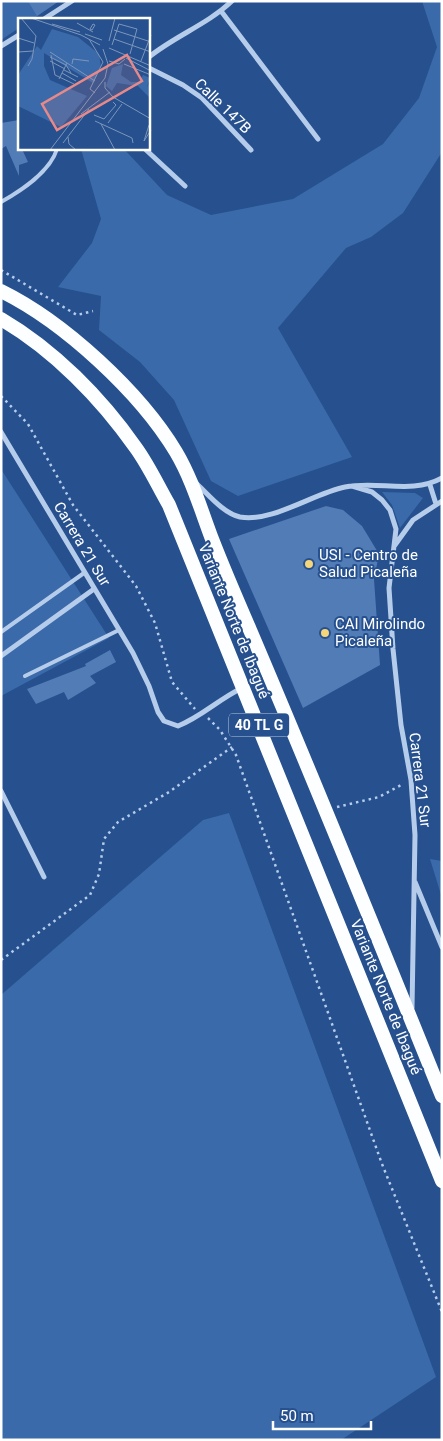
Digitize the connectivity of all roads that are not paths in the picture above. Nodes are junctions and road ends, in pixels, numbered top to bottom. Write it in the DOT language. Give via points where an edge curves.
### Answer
graph roads {
  1 [pos="72,1"];
  2 [pos="232,1"];
  3 [pos="221,11"];
  4 [pos="46,18"];
  5 [pos="18,36"];
  6 [pos="1,46"];
  7 [pos="150,56"];
  8 [pos="150,68"];
  9 [pos="318,139"];
  10 [pos="57,150"];
  11 [pos="146,150"];
  12 [pos="251,150"];
  13 [pos="185,186"];
  14 [pos="1,202"];
  15 [pos="1,291"];
  16 [pos="1,319"];
  17 [pos="1,432"];
  18 [pos="188,475"];
  19 [pos="442,478"];
  20 [pos="430,485"];
  21 [pos="352,486"];
  22 [pos="442,501"];
  23 [pos="436,504"];
  24 [pos="395,546"];
  25 [pos="84,573"];
  26 [pos="94,589"];
  27 [pos="119,630"];
  28 [pos="1,632"];
  29 [pos="1,656"];
  30 [pos="25,676"];
  31 [pos="244,688"];
  32 [pos="1,791"];
  33 [pos="44,877"];
  34 [pos="414,879"];
  35 [pos="442,947"];
  36 [pos="412,1019"];
  37 [pos="442,1096"];
  38 [pos="442,1181"];
  1 -- 4 [label="street"];
  2 -- 3 [label="street"];
  3 -- 7 [label="street" via="166,43"];
  3 -- 9 [label="street"];
  5 -- 6 [label="street"];
  8 -- 12 [label="street, Calle 147B" via="202,98"];
  10 -- 14 [label="lane" via="54,159 22,190"];
  11 -- 13 [label="street"];
  15 -- 18 [label="highway, Variante Norte de Ibagué / 40 TL G" via="44,317 129,391 176,452"];
  16 -- 31 [label="highway, Variante Norte de Ibagué / 40 TL G" via="62,364 101,404 137,449 169,505"];
  17 -- 25 [label="street, Carrera 21 Sur"];
  18 -- 21 [label="street" via="226,510 239,517 255,518"];
  18 -- 36 [label="highway, Variante Norte de Ibagué / 40 TL G"];
  19 -- 20 [label="street"];
  20 -- 21 [label="street" via="415,488"];
  20 -- 23 [label="street"];
  21 -- 24 [label="street, Carrera 21 Sur" via="372,492 390,510 396,529"];
  22 -- 23 [label="street, Carrera 21 Sur"];
  23 -- 24 [label="street, Carrera 21 Sur" via="413,520"];
  24 -- 34 [label="street, Carrera 21 Sur" via="389,588 415,835"];
  25 -- 26 [label="street, Carrera 21 Sur"];
  25 -- 28 [label="lane"];
  26 -- 27 [label="street, Carrera 21 Sur"];
  26 -- 29 [label="street"];
  27 -- 30 [label="lane"];
  27 -- 31 [label="street, Carrera 21 Sur" via="164,721 178,726"];
  31 -- 38 [label="highway, Variante Norte de Ibagué / 40 TL G"];
  32 -- 33 [label="street"];
  34 -- 35 [label="street"];
  34 -- 36 [label="street, Carrera 21 Sur"];
  36 -- 37 [label="highway, Variante Norte de Ibagué / 40 TL G"];
}
